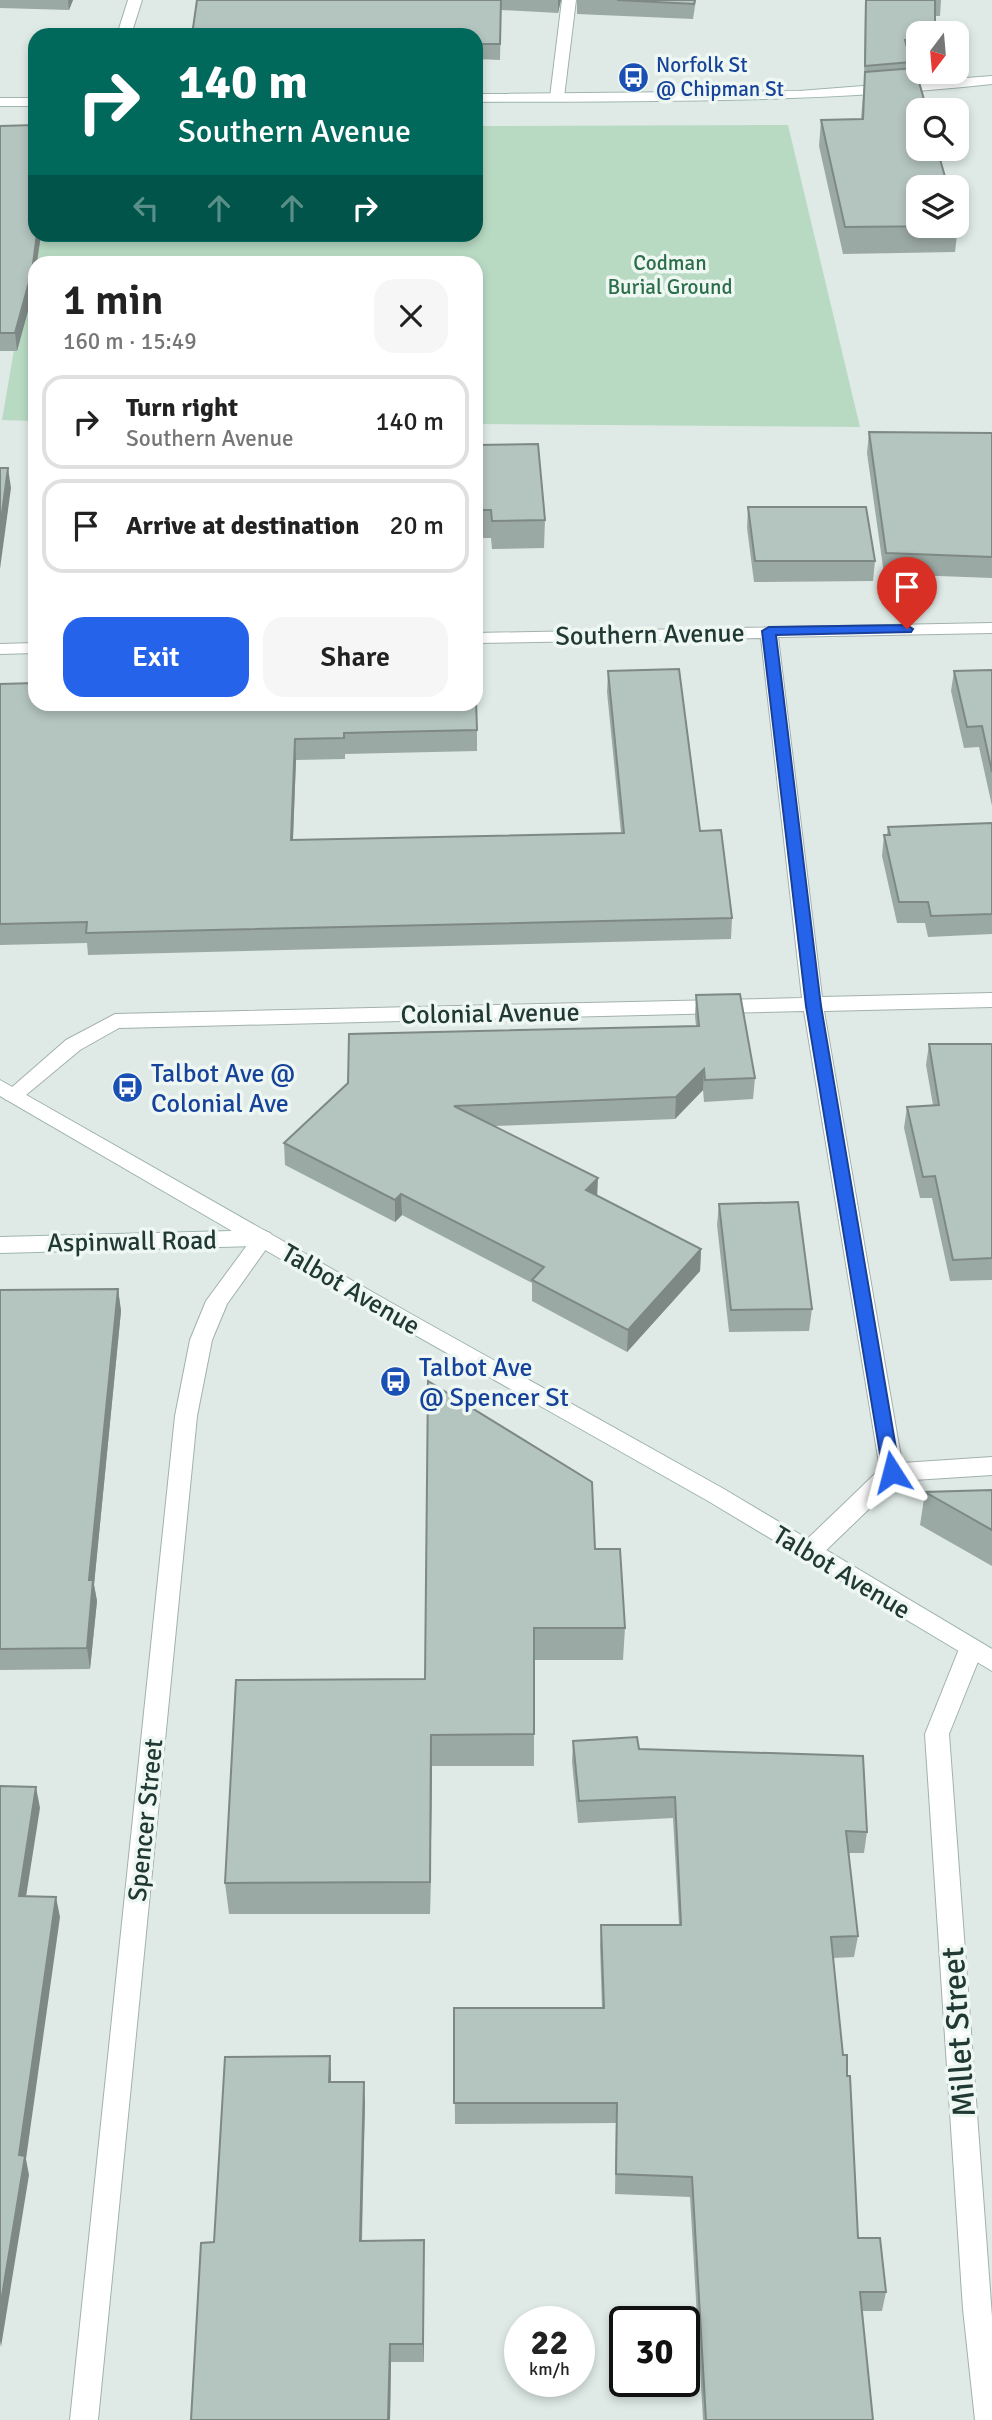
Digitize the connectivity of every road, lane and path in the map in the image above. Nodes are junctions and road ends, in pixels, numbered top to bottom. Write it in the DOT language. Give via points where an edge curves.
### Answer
graph roads {
  1 [pos="135,0"];
  2 [pos="569,0"];
  3 [pos="126,28"];
  4 [pos="992,80"];
  5 [pos="557,97"];
  6 [pos="483,98"];
  7 [pos="28,102"];
  8 [pos="0,103"];
  9 [pos="992,628"];
  10 [pos="769,631"];
  11 [pos="483,638"];
  12 [pos="28,648"];
  13 [pos="0,649"];
  14 [pos="992,1000"];
  15 [pos="813,1006"];
  16 [pos="6,1091"];
  17 [pos="263,1238"];
  18 [pos="0,1245"];
  19 [pos="992,1466"];
  20 [pos="892,1472"];
  21 [pos="809,1552"];
  22 [pos="981,1655"];
  23 [pos="84,2420"];
  24 [pos="989,2420"];
  1 -- 3 [label="street"];
  2 -- 5 [label="street"];
  4 -- 5 [label="street" via="855,93"];
  5 -- 6 [label="street"];
  7 -- 8 [label="street"];
  9 -- 10 [label="street, Southern Avenue"];
  10 -- 11 [label="street, Southern Avenue"];
  10 -- 15 [label="street"];
  12 -- 13 [label="street"];
  14 -- 15 [label="street, Colonial Avenue"];
  15 -- 16 [label="street, Colonial Avenue" via="115,1021"];
  15 -- 20 [label="street"];
  16 -- 17 [label="street, Talbot Avenue"];
  17 -- 18 [label="street, Aspinwall Road"];
  17 -- 21 [label="street, Talbot Avenue"];
  17 -- 23 [label="street, Spencer Street" via="217,1301 201,1340 186,1416"];
  19 -- 20 [label="street"];
  20 -- 21 [label="street"];
  21 -- 22 [label="street, Talbot Avenue"];
  22 -- 24 [label="street, Millet Street" via="937,1734 977,2309"];
}
